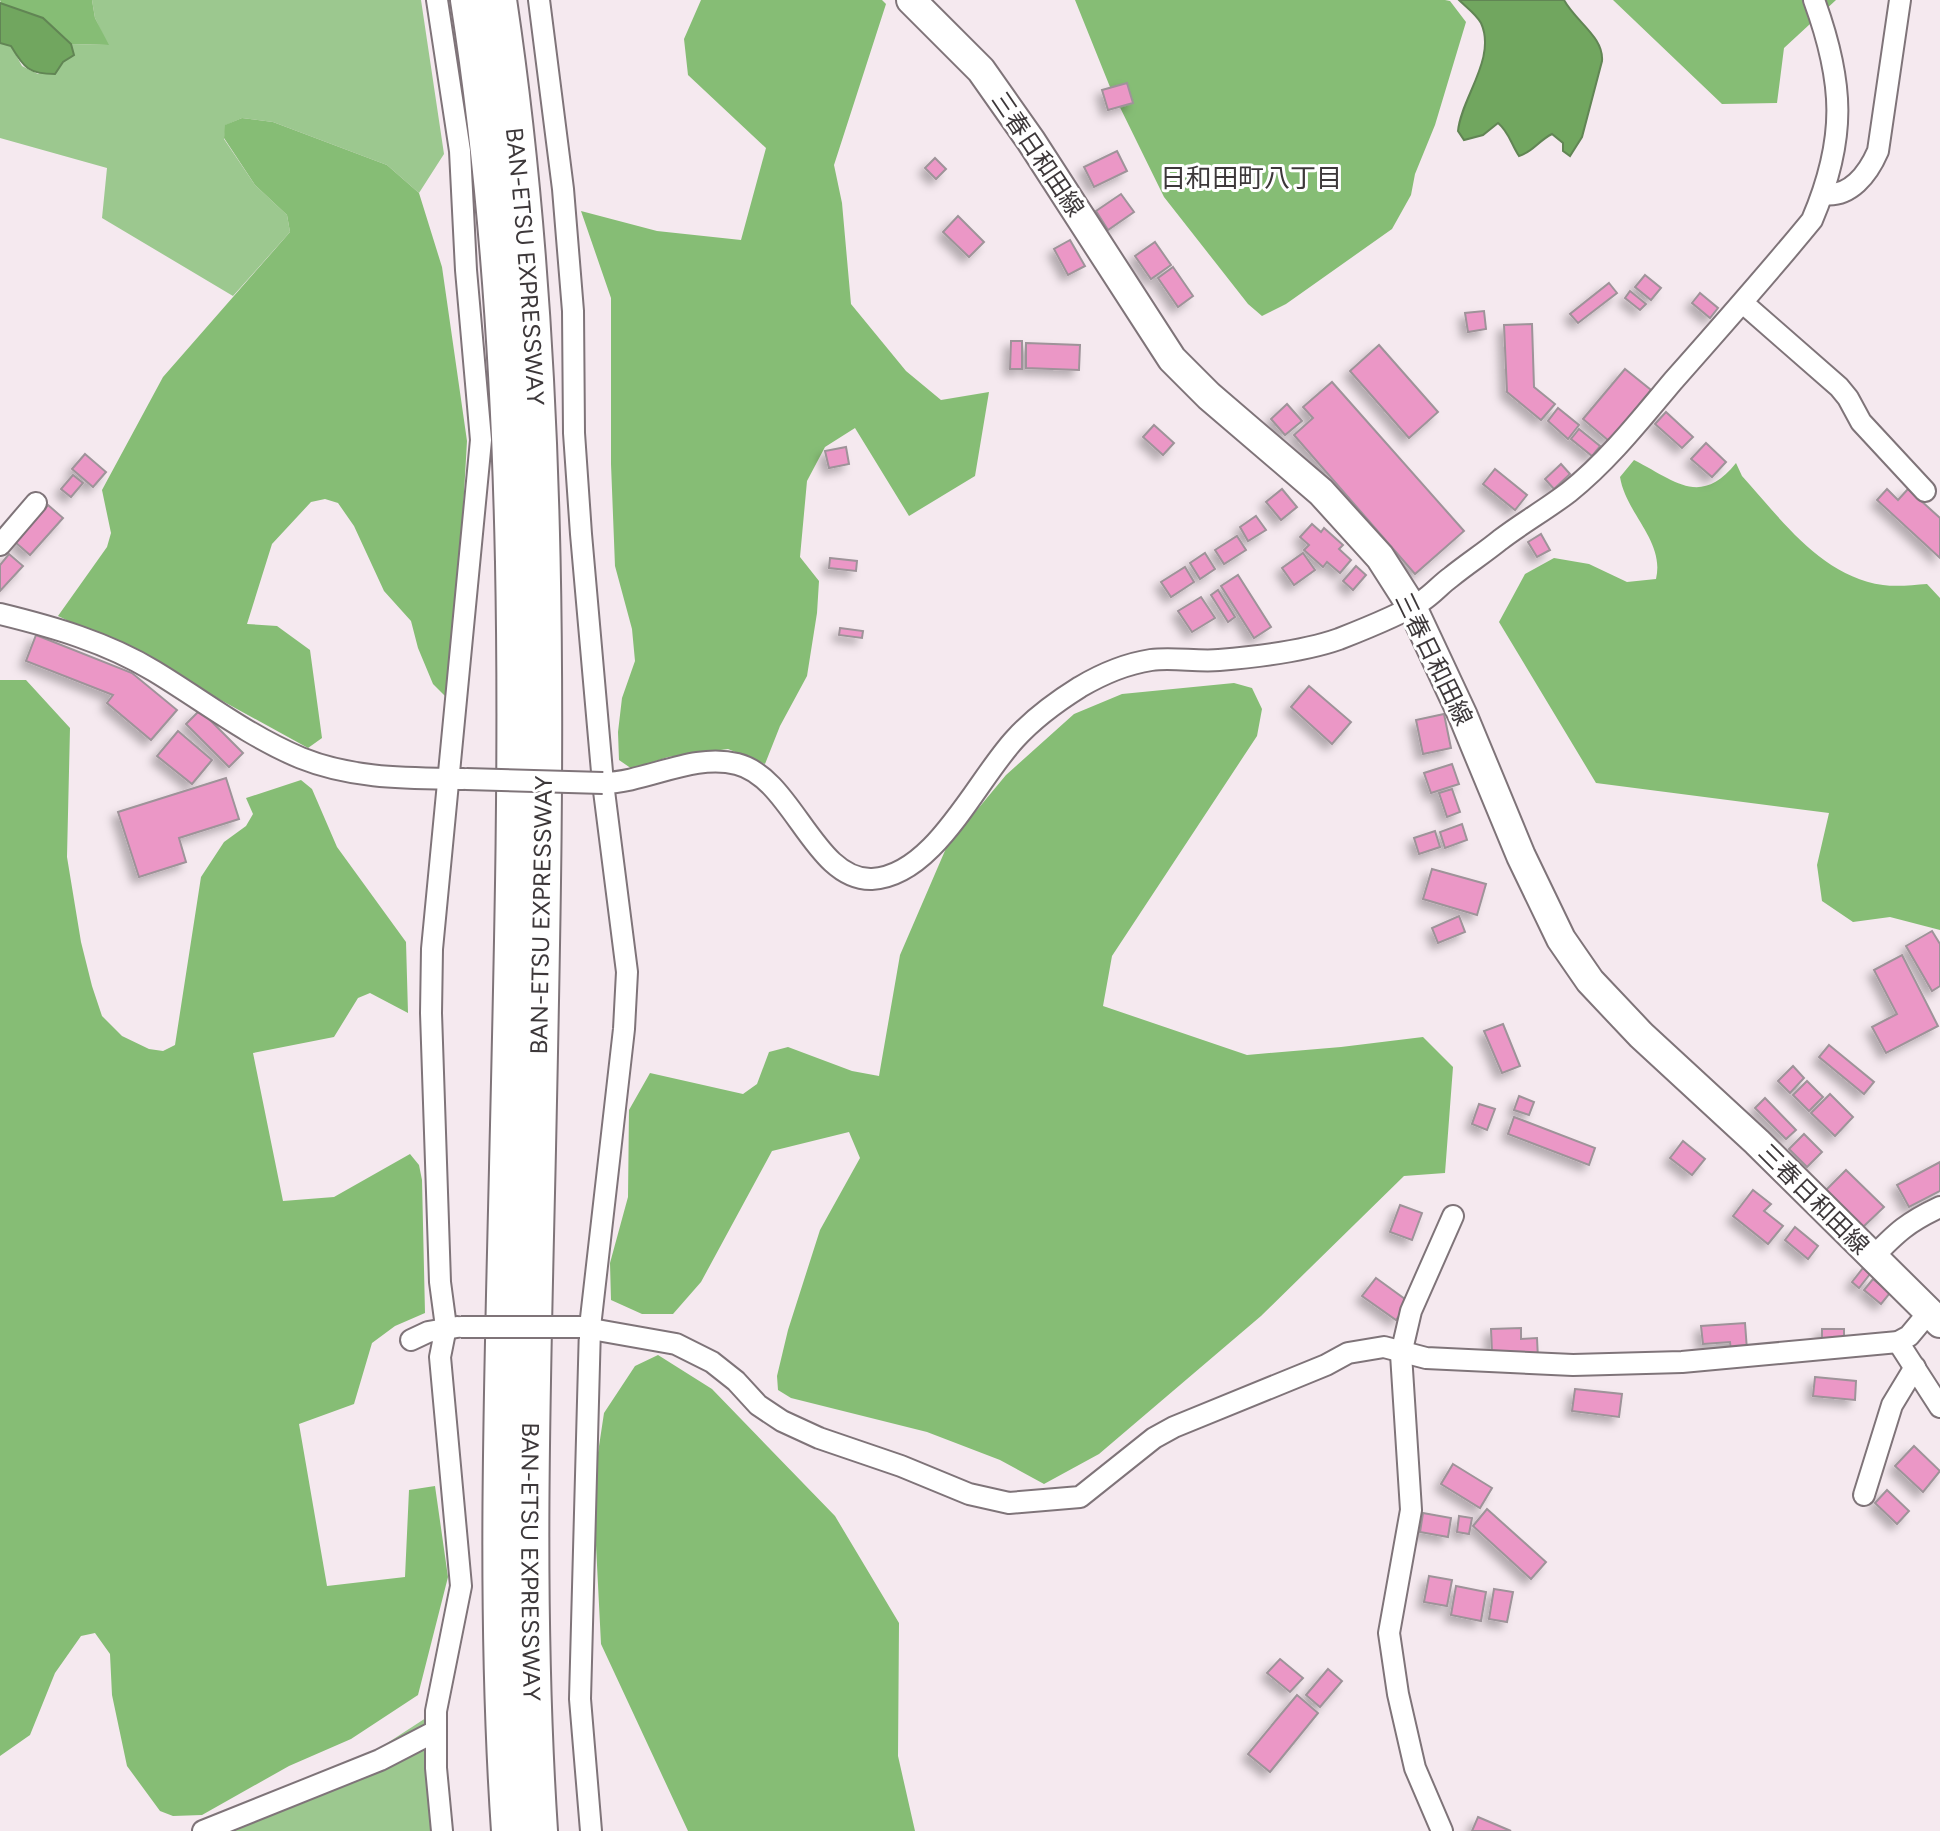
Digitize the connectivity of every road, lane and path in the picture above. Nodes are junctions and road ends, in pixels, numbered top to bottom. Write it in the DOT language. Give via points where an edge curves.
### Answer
graph roads {
  1 [pos="437,0"];
  2 [pos="469,0"];
  3 [pos="498,0"];
  4 [pos="539,0"];
  5 [pos="911,0"];
  6 [pos="1814,0"];
  7 [pos="1900,0"];
  8 [pos="1823,194"];
  9 [pos="1743,303"];
  10 [pos="1925,491"];
  11 [pos="36,503"];
  12 [pos="0,545"];
  13 [pos="1412,607"];
  14 [pos="0,614"];
  15 [pos="458,779"];
  16 [pos="603,783"];
  17 [pos="1940,1207"];
  18 [pos="1453,1216"];
  19 [pos="1873,1257"];
  20 [pos="1934,1318"];
  21 [pos="454,1327"];
  22 [pos="585,1327"];
  23 [pos="411,1340"];
  24 [pos="1898,1342"];
  25 [pos="1401,1354"];
  26 [pos="1915,1367"];
  27 [pos="1940,1407"];
  28 [pos="1864,1495"];
  29 [pos="436,1731"];
  30 [pos="203,1831"];
  31 [pos="442,1831"];
  32 [pos="510,1831"];
  33 [pos="539,1831"];
  34 [pos="591,1831"];
  35 [pos="1442,1831"];
  1 -- 15 [label="street" via="460,151 481,440"];
  2 -- 32 [label="highway, BAN-ETSU EXPRESSWAY" via="497,227 511,477 515,799 502,1412"];
  3 -- 33 [label="highway, BAN-ETSU EXPRESSWAY" via="525,218 540,471 544,796 530,1412"];
  4 -- 16 [label="street" via="573,311 574,433"];
  5 -- 13 [label="main road, 三春日和田線" via="981,70 1172,359 1321,492 1380,557"];
  6 -- 8 [label="street" via="1839,102"];
  7 -- 8 [label="street" via="1878,151 1856,184 1834,196"];
  8 -- 9 [label="street" via="1812,220"];
  9 -- 10 [label="street" via="1839,387 1861,422"];
  9 -- 13 [label="street" via="1577,484"];
  11 -- 12 [label="street"];
  13 -- 16 [label="street" via="1311,648 1218,660 1153,660 1097,678 1049,707 1013,740 937,841 900,873 888,876 868,879 831,861 781,795 740,764 691,763 640,779"];
  13 -- 19 [label="main road, 三春日和田線" via="1521,856 1561,939 1590,981"];
  14 -- 15 [label="street" via="101,644 302,758 390,779"];
  15 -- 16 [label="street, bridge"];
  15 -- 21 [label="street" via="432,949 431,997 440,1282"];
  16 -- 22 [label="street" via="627,972"];
  17 -- 19 [label="street" via="1912,1220"];
  18 -- 25 [label="street" via="1411,1311"];
  19 -- 20 [label="main road, 三春日和田線"];
  20 -- 24 [label="street"];
  21 -- 22 [label="street, bridge"];
  21 -- 23 [label="street"];
  21 -- 29 [label="street" via="440,1357 461,1586"];
  22 -- 25 [label="street" via="676,1344 712,1362 782,1421 969,1494 1009,1503 1080,1497 1154,1438 1348,1353 1384,1347"];
  22 -- 34 [label="street" via="580,1699"];
  24 -- 25 [label="street" via="1682,1362 1573,1365"];
  24 -- 26 [label="street"];
  25 -- 35 [label="street" via="1411,1510 1389,1649 1415,1768"];
  26 -- 27 [label="street"];
  26 -- 28 [label="street" via="1892,1405"];
  29 -- 30 [label="street" via="380,1760"];
  29 -- 31 [label="street"];
}
